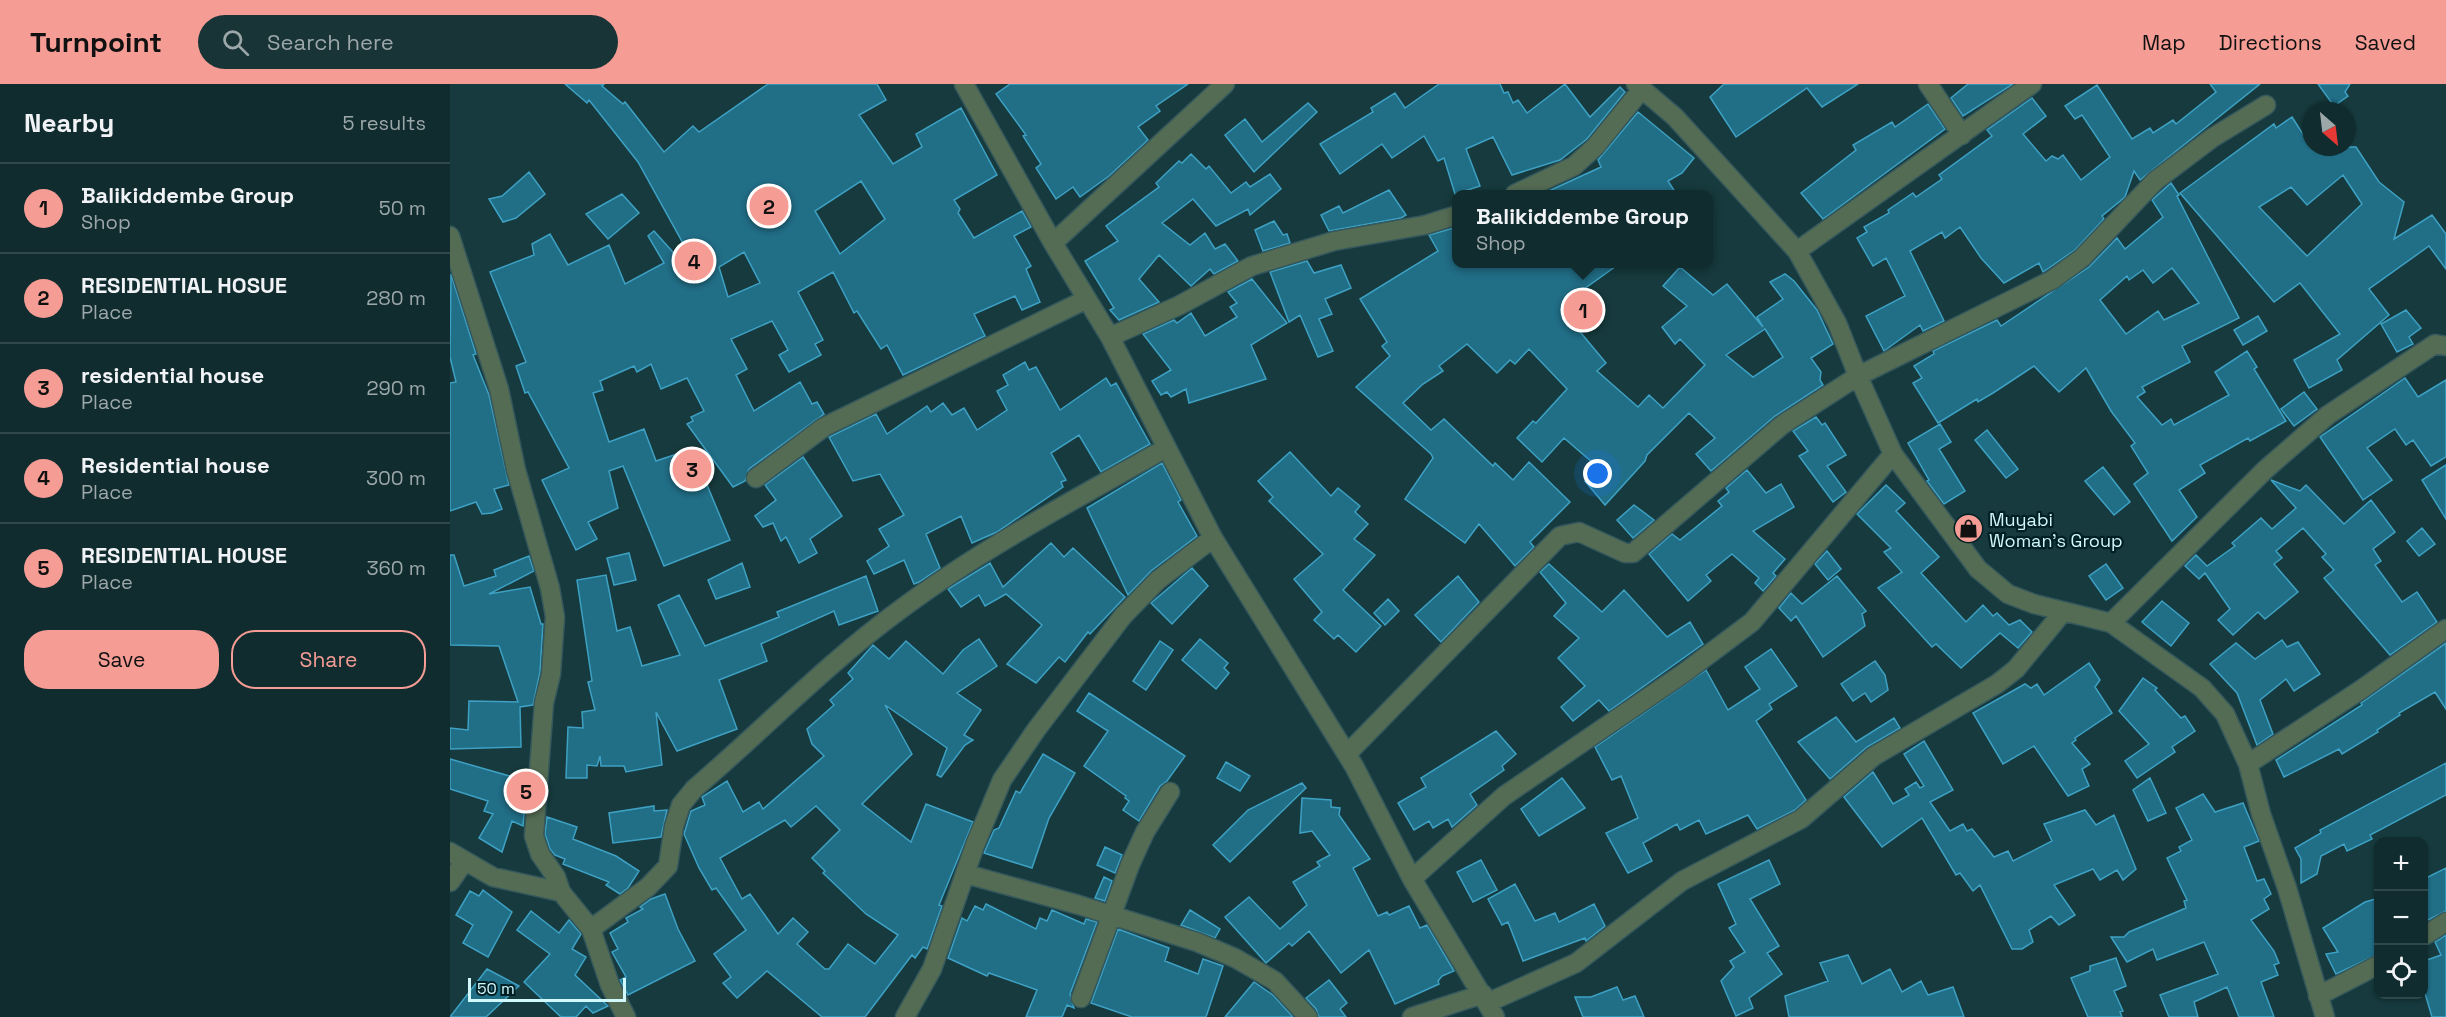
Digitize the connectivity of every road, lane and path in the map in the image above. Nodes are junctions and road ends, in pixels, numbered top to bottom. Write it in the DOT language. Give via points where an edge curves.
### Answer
graph roads {
  1 [pos="964,84"];
  2 [pos="1225,84"];
  3 [pos="1928,84"];
  4 [pos="2032,84"];
  5 [pos="1639,86"];
  6 [pos="2266,105"];
  7 [pos="1962,135"];
  8 [pos="1525,190"];
  9 [pos="1452,217"];
  10 [pos="450,236"];
  11 [pos="1053,243"];
  12 [pos="1797,251"];
  13 [pos="1087,299"];
  14 [pos="1110,337"];
  15 [pos="2446,346"];
  16 [pos="1857,376"];
  17 [pos="1166,448"];
  18 [pos="1893,454"];
  19 [pos="756,478"];
  20 [pos="1213,538"];
  21 [pos="2064,612"];
  22 [pos="2111,623"];
  23 [pos="2446,629"];
  24 [pos="1347,754"];
  25 [pos="2248,764"];
  26 [pos="1170,792"];
  27 [pos="457,857"];
  28 [pos="966,874"];
  29 [pos="1412,879"];
  30 [pos="450,882"];
  31 [pos="561,892"];
  32 [pos="1112,915"];
  33 [pos="2446,922"];
  34 [pos="591,929"];
  35 [pos="2428,933"];
  36 [pos="2374,968"];
  37 [pos="2318,996"];
  38 [pos="1082,998"];
  39 [pos="1488,1005"];
  40 [pos="626,1017"];
  41 [pos="905,1017"];
  42 [pos="1308,1017"];
  43 [pos="1412,1017"];
  44 [pos="2325,1017"];
  1 -- 11 [label="street"];
  2 -- 11 [label="street"];
  3 -- 7 [label="street"];
  4 -- 7 [label="street"];
  5 -- 8 [label="street" via="1596,147 1574,166"];
  5 -- 12 [label="street" via="1683,125"];
  6 -- 16 [label="street" via="2212,138 2155,182 2082,258 2052,280"];
  7 -- 12 [label="street"];
  9 -- 14 [label="street" via="1334,241 1252,266"];
  10 -- 31 [label="street" via="499,389 555,617 534,836"];
  11 -- 13 [label="street"];
  12 -- 16 [label="street" via="1838,323"];
  13 -- 14 [label="street"];
  13 -- 19 [label="street" via="824,428"];
  14 -- 17 [label="street"];
  15 -- 22 [label="street" via="2435,344 2328,416 2265,470"];
  16 -- 18 [label="street"];
  16 -- 24 [label="street" via="1782,425 1633,553 1608,547 1579,532 1560,536"];
  17 -- 20 [label="street"];
  17 -- 34 [label="street" via="996,544 900,609 825,671 694,789 681,805 668,866 648,887"];
  18 -- 21 [label="street" via="1978,569 2008,594"];
  18 -- 29 [label="street" via="1752,622 1504,796"];
  20 -- 24 [label="street"];
  20 -- 28 [label="street" via="1158,580 1123,616 1036,730 1002,780"];
  21 -- 22 [label="street"];
  21 -- 39 [label="street" via="2016,669 1997,684 1874,756 1801,819 1682,881 1576,963"];
  22 -- 25 [label="street" via="2202,687 2225,714"];
  23 -- 25 [label="street"];
  24 -- 29 [label="street"];
  25 -- 37 [label="street"];
  26 -- 32 [label="street" via="1145,832"];
  27 -- 30 [label="street"];
  27 -- 31 [label="street" via="493,877"];
  28 -- 32 [label="street"];
  28 -- 41 [label="street" via="932,969"];
  29 -- 39 [label="street"];
  31 -- 34 [label="street"];
  32 -- 38 [label="street"];
  32 -- 42 [label="street" via="1235,958 1275,981"];
  33 -- 35 [label="street"];
  34 -- 40 [label="street" via="610,985"];
  36 -- 37 [label="street"];
  37 -- 44 [label="street"];
  39 -- 43 [label="street"];
}
